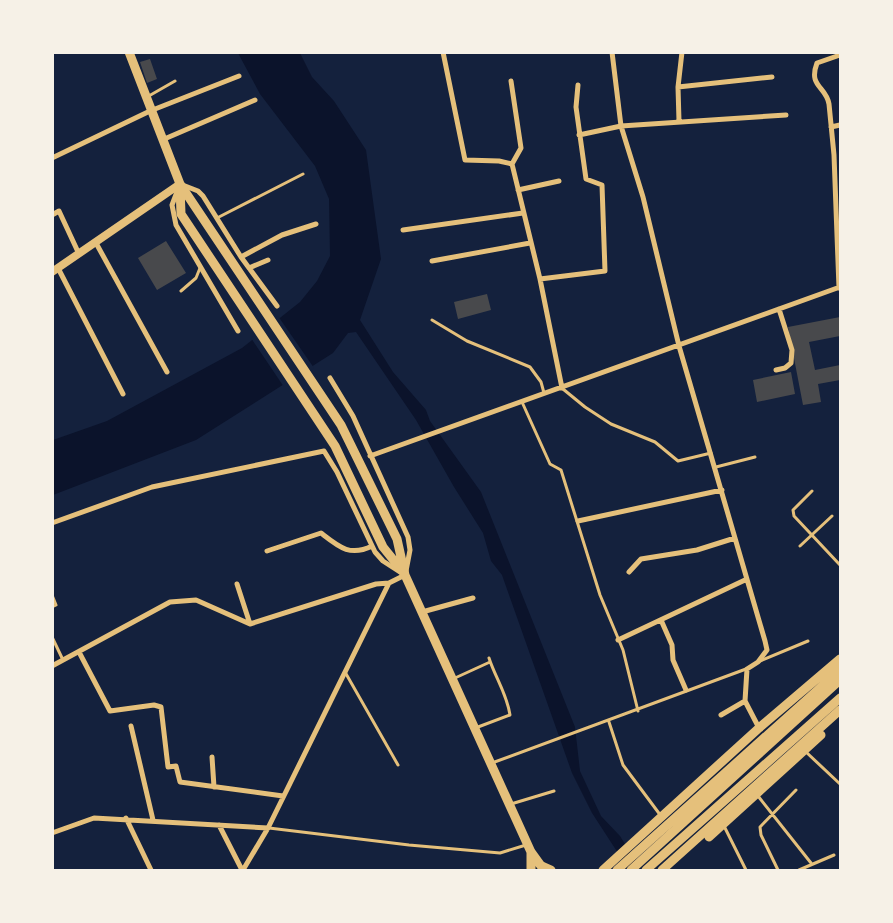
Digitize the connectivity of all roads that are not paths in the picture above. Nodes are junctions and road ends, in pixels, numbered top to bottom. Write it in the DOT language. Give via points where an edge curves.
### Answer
graph roads {
  1 [pos="129,52"];
  2 [pos="443,52"];
  3 [pos="612,52"];
  4 [pos="682,52"];
  5 [pos="840,55"];
  6 [pos="239,76"];
  7 [pos="772,77"];
  8 [pos="175,81"];
  9 [pos="512,81"];
  10 [pos="578,85"];
  11 [pos="678,87"];
  12 [pos="145,97"];
  13 [pos="255,100"];
  14 [pos="150,111"];
  15 [pos="786,115"];
  16 [pos="679,121"];
  17 [pos="621,126"];
  18 [pos="831,126"];
  19 [pos="840,126"];
  20 [pos="579,135"];
  21 [pos="162,140"];
  22 [pos="52,158"];
  23 [pos="512,164"];
  24 [pos="303,174"];
  25 [pos="559,181"];
  26 [pos="180,184"];
  27 [pos="518,190"];
  28 [pos="523,213"];
  29 [pos="52,215"];
  30 [pos="217,218"];
  31 [pos="316,224"];
  32 [pos="403,230"];
  33 [pos="96,243"];
  34 [pos="530,243"];
  35 [pos="79,254"];
  36 [pos="241,257"];
  37 [pos="268,260"];
  38 [pos="432,261"];
  39 [pos="201,266"];
  40 [pos="249,268"];
  41 [pos="55,270"];
  42 [pos="540,279"];
  43 [pos="839,287"];
  44 [pos="181,291"];
  45 [pos="277,306"];
  46 [pos="779,309"];
  47 [pos="432,320"];
  48 [pos="238,330"];
  49 [pos="679,346"];
  50 [pos="776,369"];
  51 [pos="167,372"];
  52 [pos="330,378"];
  53 [pos="562,388"];
  54 [pos="123,394"];
  55 [pos="545,395"];
  56 [pos="522,402"];
  57 [pos="712,453"];
  58 [pos="370,456"];
  59 [pos="755,458"];
  60 [pos="716,467"];
  61 [pos="722,490"];
  62 [pos="812,490"];
  63 [pos="832,516"];
  64 [pos="578,521"];
  65 [pos="52,523"];
  66 [pos="811,536"];
  67 [pos="735,538"];
  68 [pos="372,546"];
  69 [pos="800,546"];
  70 [pos="267,551"];
  71 [pos="840,565"];
  72 [pos="629,572"];
  73 [pos="405,575"];
  74 [pos="745,580"];
  75 [pos="389,583"];
  76 [pos="237,584"];
  77 [pos="52,595"];
  78 [pos="473,598"];
  79 [pos="52,607"];
  80 [pos="422,612"];
  81 [pos="661,620"];
  82 [pos="250,624"];
  83 [pos="52,637"];
  84 [pos="618,640"];
  85 [pos="808,641"];
  86 [pos="79,652"];
  87 [pos="840,659"];
  88 [pos="64,660"];
  89 [pos="758,662"];
  90 [pos="52,666"];
  91 [pos="747,669"];
  92 [pos="840,670"];
  93 [pos="344,671"];
  94 [pos="453,679"];
  95 [pos="840,680"];
  96 [pos="686,690"];
  97 [pos="840,698"];
  98 [pos="746,701"];
  99 [pos="840,710"];
  100 [pos="638,711"];
  101 [pos="721,715"];
  102 [pos="840,718"];
  103 [pos="609,722"];
  104 [pos="130,726"];
  105 [pos="476,728"];
  106 [pos="759,729"];
  107 [pos="804,751"];
  108 [pos="212,757"];
  109 [pos="492,763"];
  110 [pos="398,765"];
  111 [pos="840,784"];
  112 [pos="214,787"];
  113 [pos="796,790"];
  114 [pos="554,791"];
  115 [pos="757,794"];
  116 [pos="283,796"];
  117 [pos="511,804"];
  118 [pos="772,813"];
  119 [pos="661,817"];
  120 [pos="126,818"];
  121 [pos="153,820"];
  122 [pos="723,824"];
  123 [pos="219,825"];
  124 [pos="268,828"];
  125 [pos="52,833"];
  126 [pos="530,849"];
  127 [pos="688,855"];
  128 [pos="834,855"];
  129 [pos="811,863"];
  130 [pos="614,867"];
  131 [pos="546,869"];
  132 [pos="151,870"];
  133 [pos="243,870"];
  134 [pos="531,870"];
  135 [pos="603,870"];
  136 [pos="632,870"];
  137 [pos="646,870"];
  138 [pos="662,870"];
  139 [pos="670,870"];
  140 [pos="746,870"];
  141 [pos="778,870"];
  142 [pos="799,870"];
  1 -- 12 [label="main road"];
  2 -- 23 [label="street" via="465,160"];
  3 -- 17 [label="street"];
  4 -- 11 [label="street"];
  5 -- 18 [label="street" via="817,63 813,75 818,88 828,97"];
  6 -- 14 [label="street"];
  7 -- 11 [label="street"];
  8 -- 12 [label="lane"];
  9 -- 23 [label="street" via="521,147"];
  10 -- 20 [label="street"];
  11 -- 16 [label="street"];
  12 -- 14 [label="main road"];
  13 -- 21 [label="street"];
  14 -- 21 [label="main road"];
  14 -- 22 [label="street"];
  15 -- 16 [label="street"];
  16 -- 17 [label="street"];
  17 -- 20 [label="street"];
  17 -- 49 [label="street" via="643,197"];
  18 -- 19 [label="street"];
  18 -- 43 [label="street"];
  20 -- 42 [label="street" via="585,179 602,185 605,271"];
  21 -- 26 [label="main road"];
  23 -- 27 [label="street"];
  24 -- 30 [label="lane"];
  25 -- 27 [label="street"];
  26 -- 30 [label="street" via="198,191"];
  26 -- 33 [label="main road"];
  26 -- 39 [label="street" via="172,214"];
  26 -- 73 [label="main road" via="341,425 397,539"];
  26 -- 73 [label="main road" via="181,214 335,446 383,547"];
  27 -- 28 [label="street"];
  28 -- 32 [label="street"];
  28 -- 34 [label="street"];
  29 -- 35 [label="street" via="59,211"];
  30 -- 36 [label="street"];
  31 -- 36 [label="street" via="282,235"];
  33 -- 35 [label="main road"];
  33 -- 51 [label="street"];
  34 -- 38 [label="street"];
  34 -- 42 [label="street"];
  35 -- 41 [label="main road"];
  36 -- 40 [label="street"];
  37 -- 40 [label="street"];
  39 -- 44 [label="lane" via="196,278"];
  39 -- 48 [label="street"];
  40 -- 45 [label="street"];
  41 -- 54 [label="street"];
  42 -- 53 [label="street"];
  43 -- 46 [label="street"];
  46 -- 49 [label="street"];
  46 -- 50 [label="street" via="792,350 791,363"];
  47 -- 55 [label="lane" via="466,341 530,367"];
  49 -- 53 [label="street"];
  49 -- 57 [label="street"];
  52 -- 58 [label="street" via="350,410"];
  53 -- 55 [label="street"];
  53 -- 57 [label="lane" via="611,424 656,442 678,461"];
  55 -- 56 [label="street"];
  56 -- 58 [label="street"];
  56 -- 64 [label="lane" via="550,464 561,470"];
  57 -- 60 [label="street"];
  58 -- 73 [label="street" via="408,537 410,550"];
  59 -- 60 [label="lane"];
  60 -- 61 [label="street"];
  61 -- 64 [label="street"];
  61 -- 67 [label="street"];
  62 -- 66 [label="lane" via="793,510"];
  63 -- 66 [label="lane"];
  64 -- 84 [label="lane"];
  65 -- 68 [label="street" via="152,487 324,451"];
  66 -- 69 [label="lane"];
  66 -- 71 [label="lane"];
  67 -- 72 [label="street" via="698,550 641,559"];
  67 -- 74 [label="street"];
  68 -- 70 [label="street" via="361,552 346,552 321,533"];
  68 -- 73 [label="street" via="383,561"];
  73 -- 75 [label="street"];
  73 -- 80 [label="main road"];
  74 -- 81 [label="street"];
  74 -- 89 [label="street" via="767,650"];
  75 -- 82 [label="street"];
  75 -- 93 [label="street"];
  76 -- 82 [label="street"];
  77 -- 79 [label="lane" via="56,603"];
  78 -- 80 [label="street"];
  80 -- 94 [label="main road"];
  81 -- 84 [label="street"];
  81 -- 96 [label="street"];
  82 -- 86 [label="street" via="196,600 170,602"];
  83 -- 88 [label="lane"];
  84 -- 100 [label="lane"];
  85 -- 89 [label="lane"];
  86 -- 88 [label="street"];
  86 -- 112 [label="street" via="110,711 161,707 168,766 176,766 180,782"];
  87 -- 106 [label="main road"];
  88 -- 90 [label="street"];
  89 -- 91 [label="street"];
  91 -- 96 [label="lane"];
  91 -- 98 [label="street"];
  92 -- 130 [label="main road"];
  93 -- 110 [label="lane"];
  93 -- 116 [label="street"];
  94 -- 105 [label="main road"];
  94 -- 105 [label="lane" via="489,660 510,715"];
  95 -- 136 [label="main road"];
  96 -- 100 [label="lane"];
  97 -- 137 [label="main road"];
  98 -- 101 [label="street"];
  98 -- 106 [label="street"];
  99 -- 138 [label="main road"];
  100 -- 103 [label="lane"];
  102 -- 107 [label="main road"];
  103 -- 109 [label="lane"];
  103 -- 119 [label="lane" via="623,765"];
  104 -- 121 [label="street"];
  105 -- 109 [label="main road"];
  106 -- 119 [label="main road"];
  107 -- 111 [label="lane"];
  107 -- 115 [label="main road"];
  108 -- 112 [label="street"];
  109 -- 117 [label="main road"];
  112 -- 116 [label="street"];
  113 -- 118 [label="lane"];
  114 -- 117 [label="lane"];
  115 -- 118 [label="lane"];
  115 -- 122 [label="main road"];
  116 -- 124 [label="street"];
  117 -- 126 [label="main road"];
  118 -- 129 [label="lane"];
  118 -- 141 [label="lane" via="760,827"];
  119 -- 127 [label="main road" via="664,832"];
  119 -- 130 [label="main road"];
  120 -- 121 [label="street"];
  120 -- 125 [label="street" via="94,818"];
  120 -- 132 [label="street"];
  121 -- 123 [label="street"];
  122 -- 127 [label="main road"];
  122 -- 140 [label="lane"];
  123 -- 124 [label="street"];
  123 -- 133 [label="street"];
  124 -- 126 [label="lane" via="500,853"];
  124 -- 133 [label="street"];
  126 -- 131 [label="main road"];
  126 -- 134 [label="main road"];
  127 -- 139 [label="main road"];
  128 -- 129 [label="lane" via="818,864"];
  129 -- 142 [label="lane"];
  130 -- 135 [label="main road"];
}
